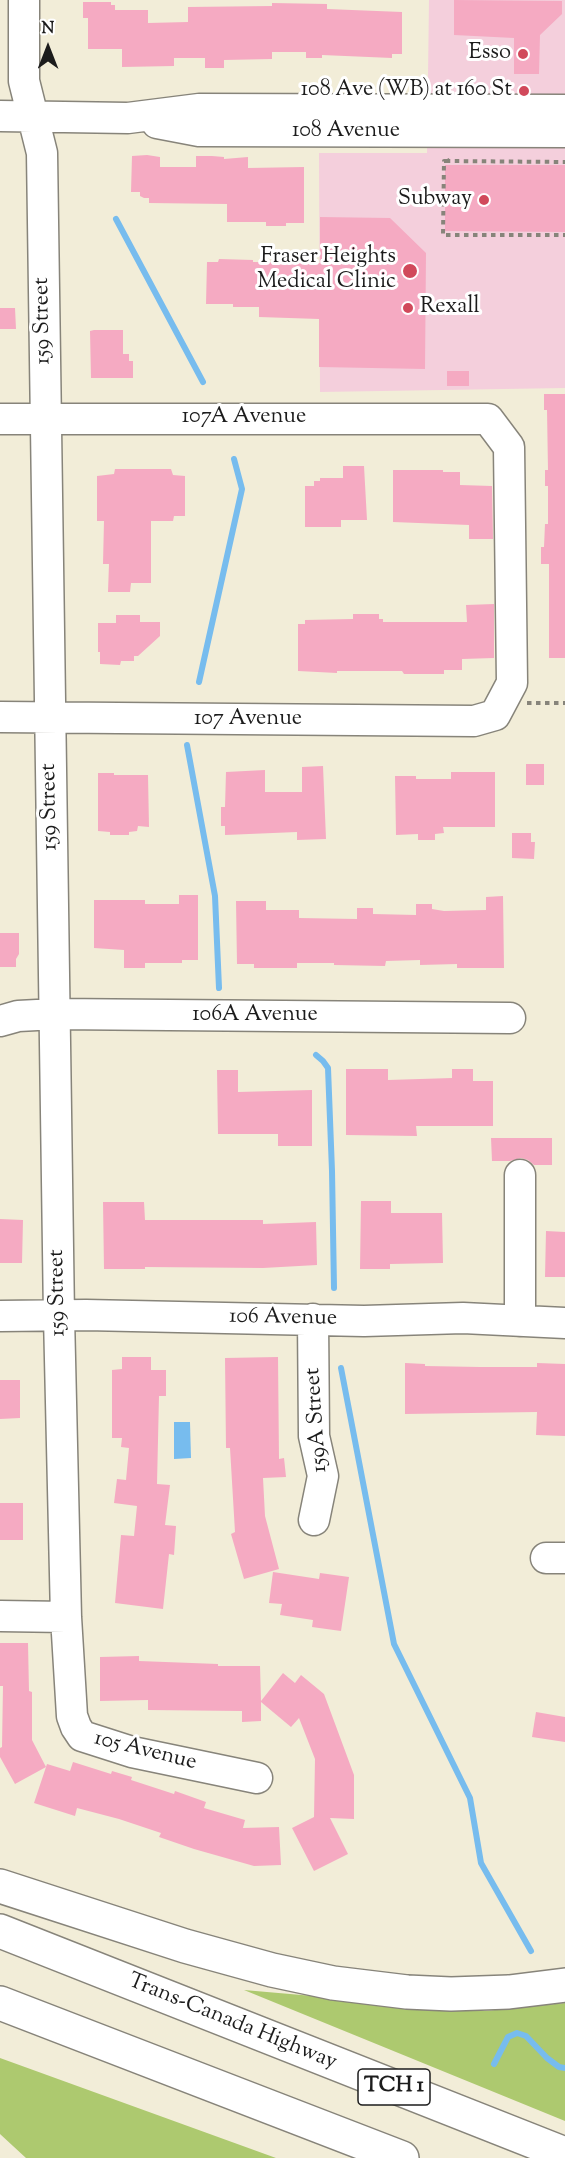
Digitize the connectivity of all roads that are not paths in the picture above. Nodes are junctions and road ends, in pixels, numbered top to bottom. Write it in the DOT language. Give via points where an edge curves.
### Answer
graph roads {
  1 [pos="24,0"];
  2 [pos="565,110"];
  3 [pos="0,116"];
  4 [pos="33,116"];
  5 [pos="128,118"];
  6 [pos="565,132"];
  7 [pos="0,418"];
  8 [pos="45,418"];
  9 [pos="495,716"];
  10 [pos="0,717"];
  11 [pos="50,718"];
  12 [pos="56,1014"];
  13 [pos="510,1018"];
  14 [pos="0,1021"];
  15 [pos="520,1175"];
  16 [pos="0,1316"];
  17 [pos="59,1316"];
  18 [pos="313,1319"];
  19 [pos="520,1322"];
  20 [pos="565,1323"];
  21 [pos="315,1520"];
  22 [pos="0,1616"];
  23 [pos="66,1617"];
  24 [pos="256,1778"];
  25 [pos="0,1886"];
  26 [pos="0,1931"];
  27 [pos="565,1985"];
  28 [pos="0,2003"];
  29 [pos="565,2154"];
  30 [pos="402,2158"];
  1 -- 4 [label="street, 159 Street" via="24,81"];
  2 -- 5 [label="street, 108 Avenue" via="199,109"];
  3 -- 4 [label="street, 108 Avenue"];
  4 -- 5 [label="street, 108 Avenue"];
  4 -- 8 [label="street, 159 Street" via="42,153"];
  5 -- 6 [label="street, 108 Avenue" via="200,131"];
  7 -- 8 [label="street, 107A Avenue"];
  8 -- 9 [label="street, 107A Avenue" via="488,419 509,447 512,683"];
  8 -- 11 [label="street, 159 Street"];
  9 -- 11 [label="street, 107 Avenue" via="474,721"];
  10 -- 11 [label="street, 107 Avenue"];
  11 -- 12 [label="street, 159 Street"];
  12 -- 13 [label="street, 106A Avenue"];
  12 -- 14 [label="street, 106A Avenue"];
  12 -- 17 [label="street, 159 Street"];
  15 -- 19 [label="street"];
  16 -- 17 [label="street, 106 Avenue"];
  17 -- 18 [label="street, 106 Avenue"];
  17 -- 23 [label="street, 159 Street"];
  18 -- 19 [label="street, 106 Avenue" via="463,1318"];
  18 -- 21 [label="street, 159A Street" via="314,1436 323,1476"];
  19 -- 20 [label="street, 106 Avenue"];
  22 -- 23 [label="street"];
  23 -- 24 [label="street, 105 Avenue" via="72,1716 82,1736 132,1752"];
  25 -- 27 [label="highway" via="185,1946 333,1983 451,1994"];
  26 -- 29 [label="highway, Trans-Canada Highway / TCH 1"];
  28 -- 30 [label="highway, TCH 1"];
}
